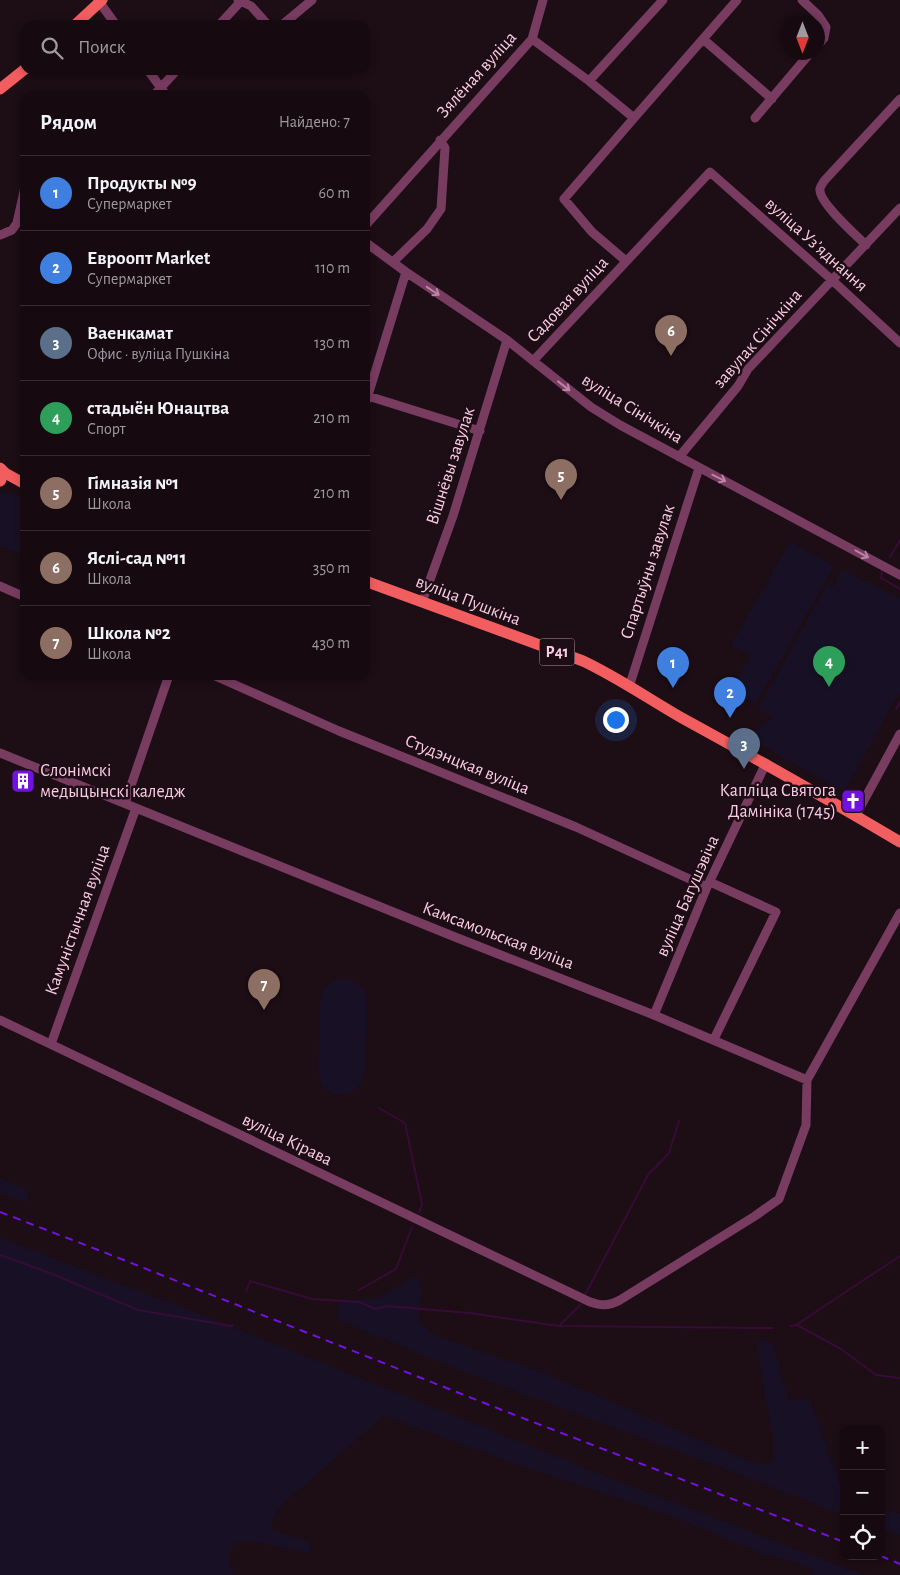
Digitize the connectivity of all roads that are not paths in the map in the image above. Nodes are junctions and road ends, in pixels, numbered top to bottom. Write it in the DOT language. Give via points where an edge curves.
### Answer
graph roads {
  1 [pos="312,0"];
  2 [pos="543,0"];
  3 [pos="663,0"];
  4 [pos="737,0"];
  5 [pos="802,0"];
  6 [pos="100,1"];
  7 [pos="240,1"];
  8 [pos="818,15"];
  9 [pos="80,20"];
  10 [pos="113,20"];
  11 [pos="223,20"];
  12 [pos="264,20"];
  13 [pos="288,20"];
  14 [pos="532,38"];
  15 [pos="703,40"];
  16 [pos="804,60"];
  17 [pos="20,73"];
  18 [pos="151,75"];
  19 [pos="173,75"];
  20 [pos="589,81"];
  21 [pos="0,89"];
  22 [pos="158,90"];
  23 [pos="162,90"];
  24 [pos="772,99"];
  25 [pos="900,99"];
  26 [pos="634,118"];
  27 [pos="756,118"];
  28 [pos="440,140"];
  29 [pos="710,172"];
  30 [pos="900,208"];
  31 [pos="20,210"];
  32 [pos="370,220"];
  33 [pos="0,235"];
  34 [pos="370,245"];
  35 [pos="866,245"];
  36 [pos="626,261"];
  37 [pos="394,262"];
  38 [pos="406,272"];
  39 [pos="832,280"];
  40 [pos="507,340"];
  41 [pos="900,343"];
  42 [pos="533,361"];
  43 [pos="370,388"];
  44 [pos="370,402"];
  45 [pos="480,431"];
  46 [pos="678,457"];
  47 [pos="699,468"];
  48 [pos="1,475"];
  49 [pos="20,482"];
  50 [pos="900,575"];
  51 [pos="370,583"];
  52 [pos="0,586"];
  53 [pos="20,595"];
  54 [pos="422,602"];
  55 [pos="167,680"];
  56 [pos="224,680"];
  57 [pos="629,687"];
  58 [pos="900,734"];
  59 [pos="897,745"];
  60 [pos="0,753"];
  61 [pos="766,763"];
  62 [pos="125,803"];
  63 [pos="136,808"];
  64 [pos="856,815"];
  65 [pos="900,842"];
  66 [pos="708,885"];
  67 [pos="900,913"];
  68 [pos="654,1015"];
  69 [pos="0,1020"];
  70 [pos="714,1039"];
  71 [pos="51,1044"];
  72 [pos="807,1080"];
  1 -- 13 [label="street"];
  2 -- 14 [label="street, Зялёная вуліца"];
  3 -- 20 [label="street"];
  4 -- 15 [label="street"];
  5 -- 8 [label="street"];
  6 -- 9 [label="main road"];
  6 -- 10 [label="street"];
  7 -- 11 [label="street"];
  7 -- 12 [label="street" via="251,6"];
  14 -- 20 [label="street"];
  14 -- 28 [label="street, Зялёная вуліца"];
  15 -- 24 [label="street"];
  15 -- 26 [label="street"];
  16 -- 24 [label="street"];
  17 -- 21 [label="main road"];
  18 -- 22 [label="street"];
  19 -- 23 [label="street"];
  20 -- 26 [label="street"];
  24 -- 27 [label="street"];
  25 -- 35 [label="street" via="820,188 826,204"];
  26 -- 36 [label="street, Садовая вуліца" via="564,199 592,232"];
  28 -- 32 [label="street, Зялёная вуліца"];
  28 -- 37 [label="street, Зялёная вуліца" via="445,148 441,209 427,230"];
  29 -- 36 [label="street, Садовая вуліца"];
  29 -- 39 [label="street, вуліца Узʼяднання"];
  30 -- 35 [label="street, завулак Сінічкіна"];
  31 -- 33 [label="street" via="12,230"];
  34 -- 37 [label="street, вуліца Сінічкіна"];
  35 -- 39 [label="street, завулак Сінічкіна"];
  36 -- 42 [label="street, Садовая вуліца"];
  37 -- 38 [label="street, вуліца Сінічкіна"];
  38 -- 40 [label="street, вуліца Сінічкіна, one-way"];
  38 -- 43 [label="street"];
  39 -- 41 [label="street, вуліца Узʼяднання"];
  39 -- 46 [label="street, завулак Сінічкіна" via="748,369 738,386"];
  40 -- 42 [label="street, вуліца Сінічкіна"];
  40 -- 45 [label="street, Вішнёвы завулак"];
  42 -- 46 [label="street, вуліца Сінічкіна, one-way" via="592,407"];
  44 -- 45 [label="street"];
  45 -- 54 [label="street, Вішнёвы завулак"];
  46 -- 47 [label="street, вуліца Сінічкіна"];
  47 -- 50 [label="street, вуліца Сінічкіна, one-way"];
  47 -- 57 [label="street, Спартыўны завулак"];
  48 -- 49 [label="main road"];
  51 -- 54 [label="main road, вуліца Пушкіна / Р41"];
  52 -- 53 [label="street"];
  54 -- 57 [label="main road, вуліца Пушкіна / Р41" via="583,661"];
  55 -- 62 [label="street"];
  56 -- 66 [label="street, Студэнцкая вуліца"];
  57 -- 61 [label="main road, вуліца Пушкіна / Р41"];
  58 -- 59 [label="street"];
  59 -- 64 [label="street"];
  60 -- 62 [label="street, Камсамольская вуліца"];
  61 -- 64 [label="main road, вуліца Пушкіна / Р41"];
  61 -- 66 [label="street, вуліца Багушэвіча"];
  62 -- 63 [label="street, Камсамольская вуліца"];
  63 -- 68 [label="street, Камсамольская вуліца"];
  63 -- 71 [label="street, Камуністычная вуліца"];
  64 -- 65 [label="main road, вуліца Пушкіна / Р41"];
  66 -- 68 [label="street, вуліца Багушэвіча"];
  66 -- 70 [label="street, Студэнцкая вуліца" via="776,912"];
  67 -- 72 [label="street"];
  68 -- 70 [label="street, Камсамольская вуліца"];
  69 -- 71 [label="street, вуліца Кірава"];
  70 -- 72 [label="street, Камсамольская вуліца"];
  71 -- 72 [label="street, вуліца Кірава" via="600,1306 610,1305 779,1199 806,1125"];
}
